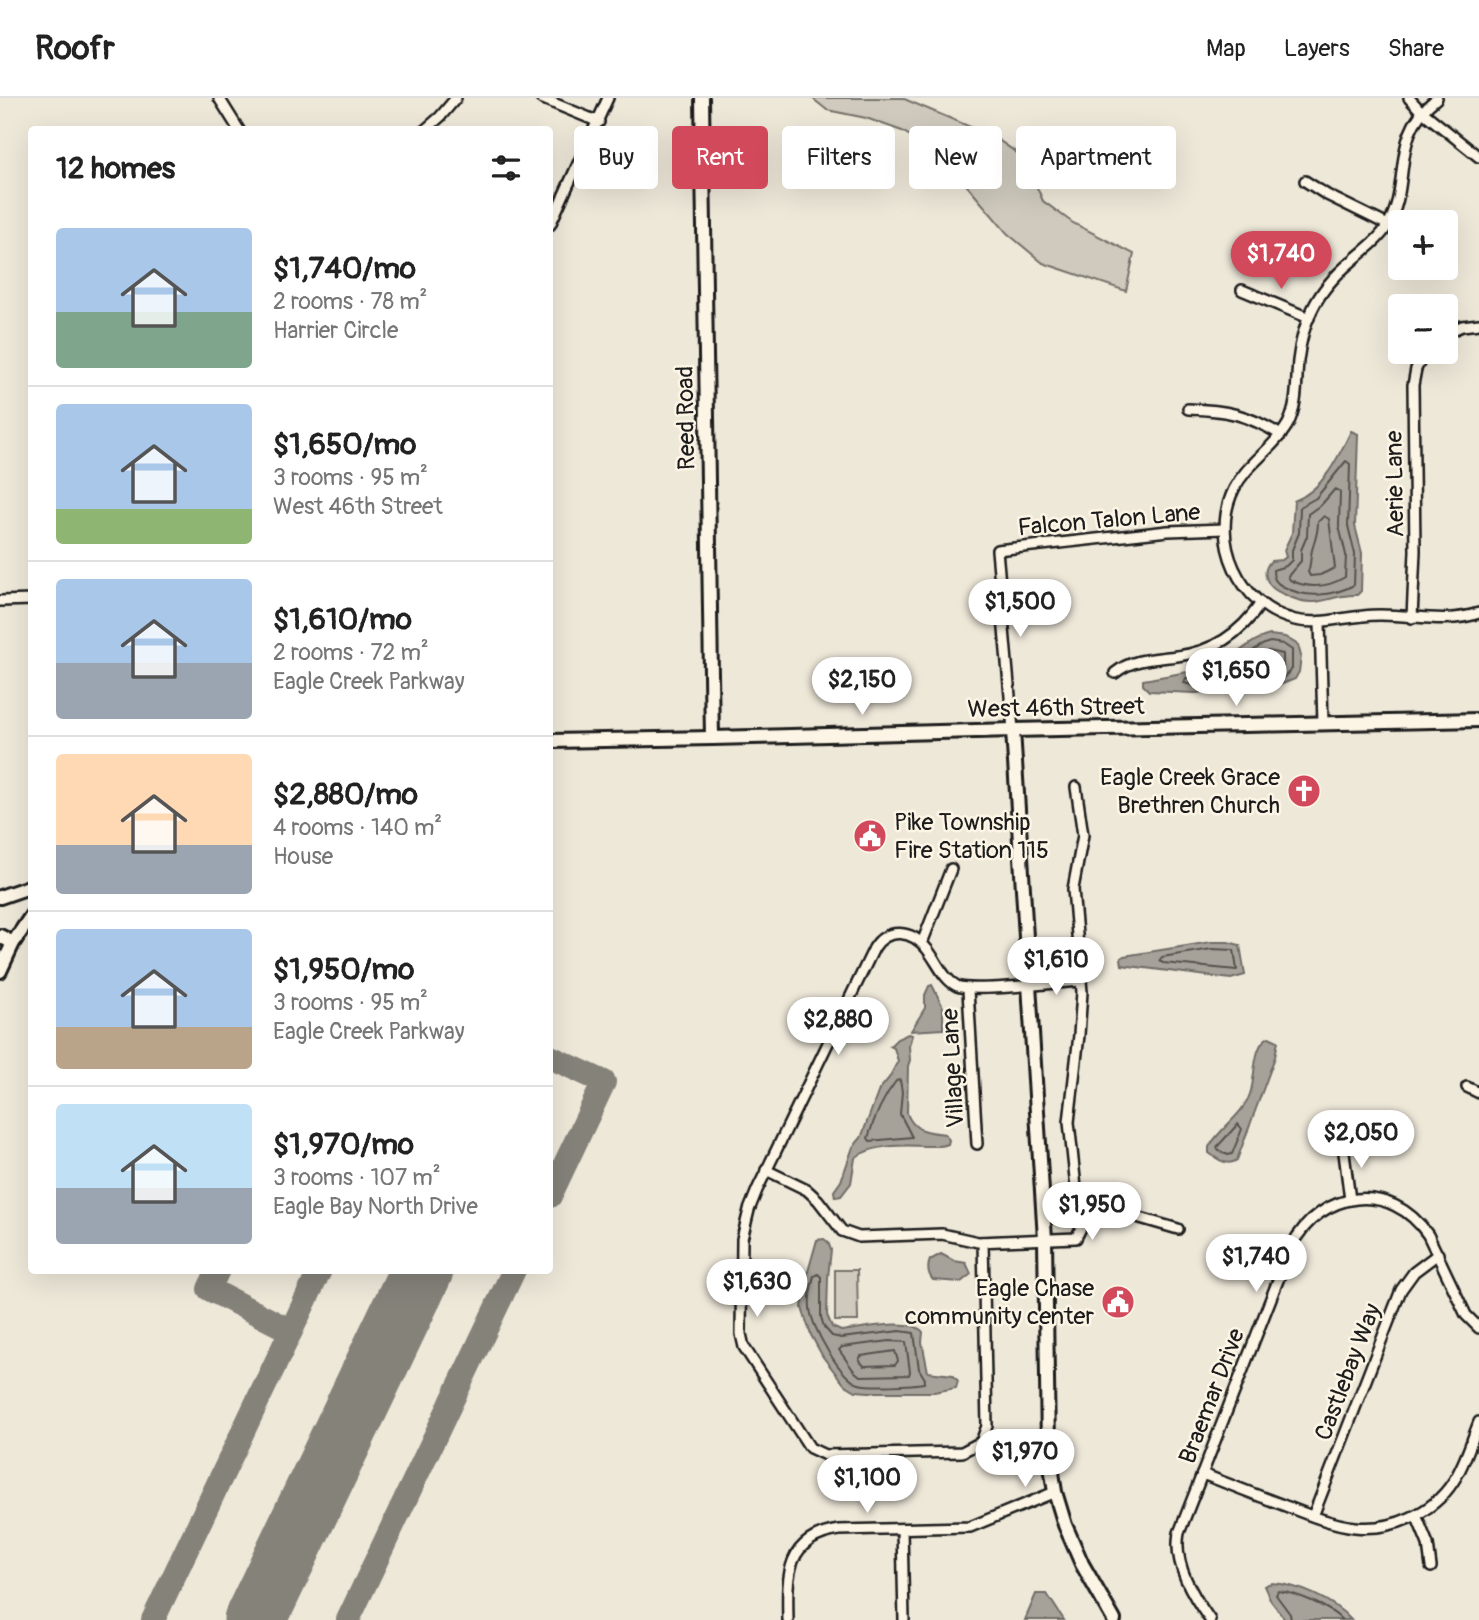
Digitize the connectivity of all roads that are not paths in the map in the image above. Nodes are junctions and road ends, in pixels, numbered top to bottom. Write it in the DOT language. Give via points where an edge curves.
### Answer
graph roads {
  1 [pos="219,98"];
  2 [pos="456,98"];
  3 [pos="541,98"];
  4 [pos="608,98"];
  5 [pos="702,98"];
  6 [pos="1409,98"];
  7 [pos="1437,98"];
  8 [pos="1423,111"];
  9 [pos="599,121"];
  10 [pos="236,126"];
  11 [pos="430,126"];
  12 [pos="1479,158"];
  13 [pos="1305,181"];
  14 [pos="1394,210"];
  15 [pos="553,219"];
  16 [pos="1388,225"];
  17 [pos="1242,290"];
  18 [pos="1309,318"];
  19 [pos="1479,324"];
  20 [pos="1458,328"];
  21 [pos="1419,364"];
  22 [pos="1188,410"];
  23 [pos="1281,435"];
  24 [pos="1225,529"];
  25 [pos="28,600"];
  26 [pos="0,601"];
  27 [pos="1261,603"];
  28 [pos="1479,613"];
  29 [pos="1412,618"];
  30 [pos="1320,622"];
  31 [pos="1115,673"];
  32 [pos="1479,720"];
  33 [pos="1323,723"];
  34 [pos="1013,730"];
  35 [pos="712,738"];
  36 [pos="553,741"];
  37 [pos="1076,787"];
  38 [pos="951,869"];
  39 [pos="28,887"];
  40 [pos="0,897"];
  41 [pos="28,921"];
  42 [pos="0,936"];
  43 [pos="13,943"];
  44 [pos="922,943"];
  45 [pos="0,971"];
  46 [pos="1082,981"];
  47 [pos="1028,984"];
  48 [pos="968,990"];
  49 [pos="1467,1087"];
  50 [pos="1479,1093"];
  51 [pos="977,1144"];
  52 [pos="1343,1145"];
  53 [pos="766,1170"];
  54 [pos="1078,1200"];
  55 [pos="1350,1200"];
  56 [pos="1178,1229"];
  57 [pos="1045,1238"];
  58 [pos="983,1242"];
  59 [pos="1438,1254"];
  60 [pos="1479,1328"];
  61 [pos="1479,1423"];
  62 [pos="1202,1474"];
  63 [pos="1055,1492"];
  64 [pos="1416,1515"];
  65 [pos="1313,1516"];
  66 [pos="902,1529"];
  67 [pos="1431,1567"];
  68 [pos="788,1620"];
  69 [pos="904,1620"];
  70 [pos="1114,1620"];
  71 [pos="1210,1620"];
  1 -- 10 [label="street"];
  2 -- 11 [label="street"];
  3 -- 9 [label="street"];
  4 -- 9 [label="street"];
  5 -- 35 [label="main road, Reed Road"];
  6 -- 8 [label="street"];
  7 -- 8 [label="street"];
  8 -- 12 [label="street"];
  8 -- 14 [label="street" via="1406,140"];
  9 -- 15 [label="street"];
  13 -- 16 [label="street"];
  16 -- 18 [label="street" via="1334,277"];
  17 -- 18 [label="street"];
  18 -- 23 [label="street" via="1299,354 1293,410"];
  19 -- 20 [label="street"];
  21 -- 29 [label="street, Aerie Lane" via="1413,385"];
  22 -- 23 [label="street" via="1238,413"];
  23 -- 24 [label="street" via="1237,482 1227,507"];
  24 -- 27 [label="street" via="1234,570"];
  24 -- 34 [label="street, Falcon Talon Lane" via="997,550"];
  25 -- 26 [label="street"];
  27 -- 30 [label="street" via="1289,618"];
  27 -- 31 [label="street" via="1242,627 1209,648 1142,660"];
  28 -- 29 [label="street" via="1455,620"];
  29 -- 30 [label="street" via="1368,615"];
  30 -- 33 [label="street"];
  32 -- 33 [label="main road, West 46th Street"];
  33 -- 34 [label="main road, West 46th Street"];
  34 -- 35 [label="main road, West 46th Street"];
  34 -- 47 [label="main road"];
  35 -- 36 [label="main road, West 46th Street"];
  37 -- 46 [label="street" via="1083,840 1073,896"];
  38 -- 44 [label="street"];
  39 -- 40 [label="main road"];
  41 -- 43 [label="main road"];
  42 -- 43 [label="main road"];
  43 -- 45 [label="main road"];
  44 -- 48 [label="street" via="948,980"];
  44 -- 53 [label="street" via="894,932 876,944"];
  46 -- 47 [label="street"];
  46 -- 54 [label="street" via="1069,1117"];
  47 -- 48 [label="street"];
  47 -- 57 [label="main road"];
  48 -- 51 [label="street, Village Lane"];
  49 -- 50 [label="street"];
  52 -- 55 [label="street"];
  53 -- 58 [label="street" via="807,1190 850,1235 942,1234"];
  53 -- 58 [label="street" via="742,1239 742,1341 816,1452 962,1452 981,1442 987,1426"];
  54 -- 56 [label="street"];
  54 -- 57 [label="street" via="1085,1220 1077,1237"];
  55 -- 59 [label="street, Braemar Drive" via="1380,1201 1404,1211 1426,1232"];
  55 -- 62 [label="street, Braemar Drive" via="1321,1211 1294,1240"];
  57 -- 58 [label="street"];
  57 -- 63 [label="main road" via="1047,1433"];
  59 -- 60 [label="street, Braemar Drive" via="1466,1315"];
  59 -- 65 [label="street, Castlebay Way" via="1414,1272 1401,1290"];
  61 -- 64 [label="street" via="1454,1481 1437,1501"];
  62 -- 65 [label="street"];
  62 -- 71 [label="street, Braemar Drive" via="1177,1546 1183,1572"];
  63 -- 66 [label="street" via="976,1525"];
  63 -- 70 [label="main road" via="1082,1564"];
  64 -- 65 [label="street" via="1374,1527 1343,1525"];
  64 -- 67 [label="street"];
  66 -- 68 [label="street" via="826,1532 804,1545 788,1575"];
  66 -- 69 [label="street"];
}
